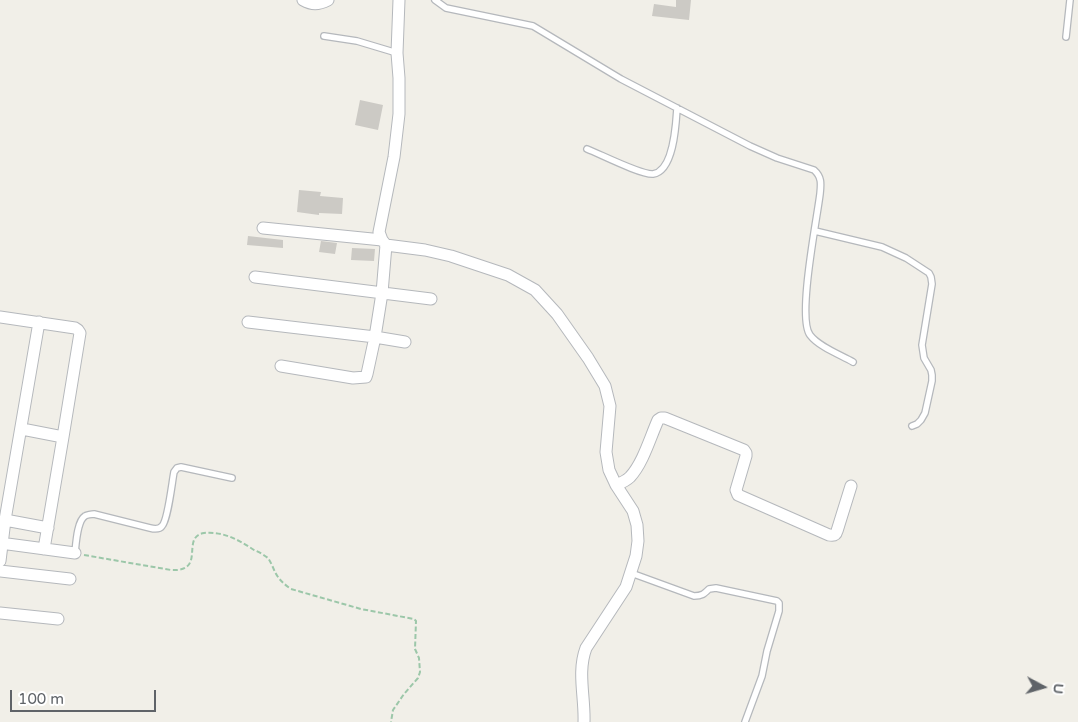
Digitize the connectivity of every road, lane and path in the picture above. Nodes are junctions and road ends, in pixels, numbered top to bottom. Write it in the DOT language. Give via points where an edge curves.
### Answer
graph roads {
  1 [pos="303,0"];
  2 [pos="328,0"];
  3 [pos="399,0"];
  4 [pos="434,0"];
  5 [pos="1070,0"];
  6 [pos="324,36"];
  7 [pos="1066,37"];
  8 [pos="397,53"];
  9 [pos="677,108"];
  10 [pos="587,149"];
  11 [pos="263,228"];
  12 [pos="815,231"];
  13 [pos="384,243"];
  14 [pos="256,277"];
  15 [pos="382,293"];
  16 [pos="431,300"];
  17 [pos="0,316"];
  18 [pos="39,322"];
  19 [pos="248,322"];
  20 [pos="375,337"];
  21 [pos="405,342"];
  22 [pos="853,362"];
  23 [pos="281,366"];
  24 [pos="912,426"];
  25 [pos="22,429"];
  26 [pos="63,437"];
  27 [pos="232,478"];
  28 [pos="616,485"];
  29 [pos="850,486"];
  30 [pos="5,520"];
  31 [pos="48,528"];
  32 [pos="1,544"];
  33 [pos="44,549"];
  34 [pos="75,553"];
  35 [pos="0,561"];
  36 [pos="0,571"];
  37 [pos="631,572"];
  38 [pos="70,579"];
  39 [pos="0,613"];
  40 [pos="58,619"];
  41 [pos="391,722"];
  42 [pos="584,722"];
  43 [pos="744,722"];
  1 -- 2 [label="street" via="311,4"];
  3 -- 8 [label="street"];
  4 -- 9 [label="lane" via="446,8 534,26 621,79"];
  5 -- 7 [label="lane"];
  6 -- 8 [label="lane" via="357,41"];
  8 -- 13 [label="street" via="399,114 379,232"];
  9 -- 10 [label="lane" via="674,142 667,160 655,174 641,172"];
  9 -- 12 [label="lane" via="777,158 819,174"];
  11 -- 13 [label="street"];
  12 -- 22 [label="lane" via="808,279 806,328 814,339"];
  12 -- 24 [label="lane" via="882,247 931,277 922,346 932,381 921,420"];
  13 -- 15 [label="street"];
  13 -- 28 [label="street" via="451,256 508,275 535,290 557,314 605,386 610,406 606,452"];
  14 -- 15 [label="street"];
  15 -- 16 [label="street"];
  15 -- 20 [label="street"];
  17 -- 18 [label="street"];
  18 -- 25 [label="street"];
  18 -- 26 [label="street" via="75,328 80,333"];
  19 -- 20 [label="street"];
  20 -- 21 [label="street"];
  20 -- 23 [label="street" via="366,377 353,378"];
  25 -- 26 [label="street"];
  25 -- 30 [label="street"];
  26 -- 31 [label="street"];
  27 -- 34 [label="lane" via="177,468 162,526 150,528 94,514 86,516 79,525"];
  28 -- 29 [label="street" via="636,470 658,420 665,418 744,450 746,456 736,490 738,495 829,536 838,531"];
  28 -- 37 [label="street" via="633,511 637,525 638,541"];
  30 -- 31 [label="street"];
  30 -- 32 [label="street"];
  31 -- 33 [label="street"];
  32 -- 33 [label="street"];
  32 -- 35 [label="street"];
  33 -- 34 [label="street"];
  34 -- 41 [label="path" via="179,571 191,561 195,537 221,533 268,558 279,579 291,589 414,619 420,672 393,710"];
  36 -- 38 [label="street"];
  37 -- 42 [label="street" via="626,587 586,648 582,682"];
  37 -- 43 [label="lane" via="694,596 716,588 779,603 762,676"];
  39 -- 40 [label="street"];
}
